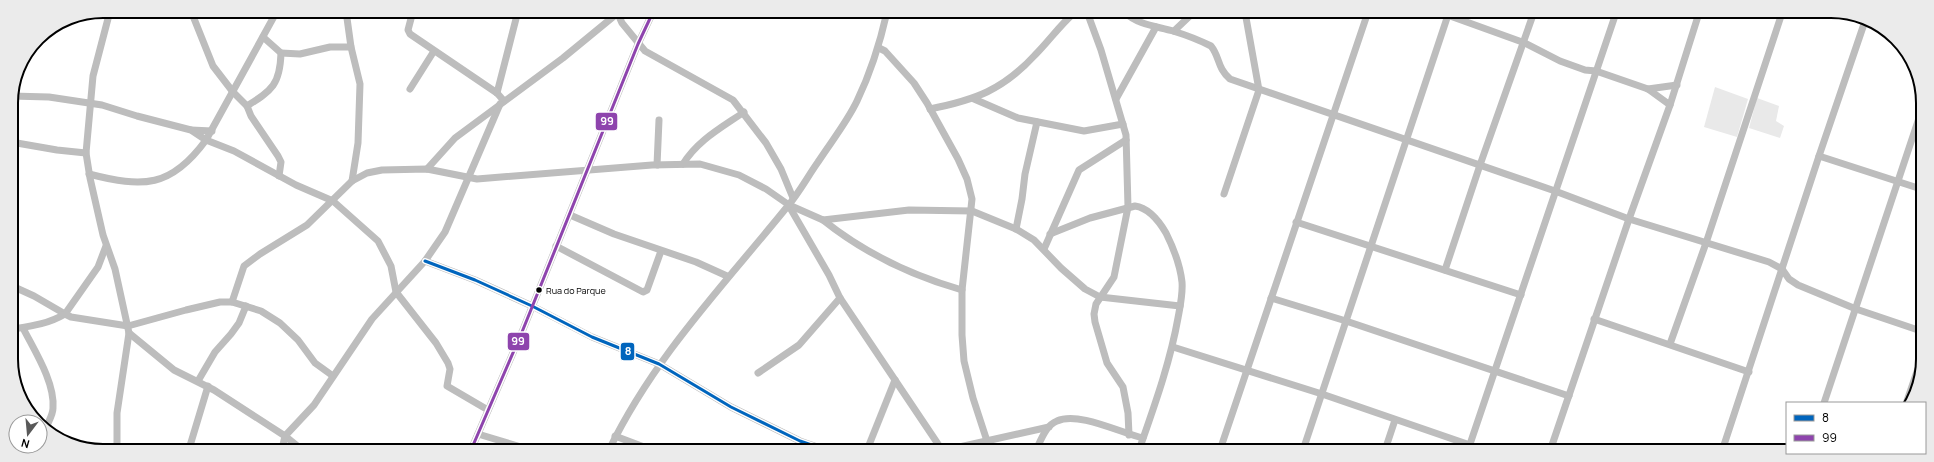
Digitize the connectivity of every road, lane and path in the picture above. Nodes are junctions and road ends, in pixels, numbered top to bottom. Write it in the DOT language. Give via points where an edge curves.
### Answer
graph roads {
  1 [pos="108,18"];
  2 [pos="194,18"];
  3 [pos="274,18"];
  4 [pos="347,18"];
  5 [pos="411,18"];
  6 [pos="515,18"];
  7 [pos="611,18"];
  8 [pos="620,18"];
  9 [pos="650,18"];
  10 [pos="886,18"];
  11 [pos="1069,18"];
  12 [pos="1089,18"];
  13 [pos="1132,18"];
  14 [pos="1188,18"];
  15 [pos="1246,18"];
  16 [pos="1366,18"];
  17 [pos="1448,18"];
  18 [pos="1459,18"];
  19 [pos="1532,18"];
  20 [pos="1614,18"];
  21 [pos="1697,18"];
  22 [pos="1780,18"];
  23 [pos="1864,25"];
  24 [pos="1156,27"];
  25 [pos="1174,31"];
  26 [pos="263,37"];
  27 [pos="1525,43"];
  28 [pos="638,44"];
  29 [pos="351,47"];
  30 [pos="878,48"];
  31 [pos="434,50"];
  32 [pos="281,53"];
  33 [pos="1596,71"];
  34 [pos="1677,86"];
  35 [pos="410,89"];
  36 [pos="1648,89"];
  37 [pos="1259,90"];
  38 [pos="232,92"];
  39 [pos="496,93"];
  40 [pos="18,96"];
  41 [pos="974,99"];
  42 [pos="1116,99"];
  43 [pos="90,103"];
  44 [pos="502,103"];
  45 [pos="1670,105"];
  46 [pos="246,106"];
  47 [pos="930,109"];
  48 [pos="744,112"];
  49 [pos="1333,115"];
  50 [pos="659,120"];
  51 [pos="1037,122"];
  52 [pos="1123,124"];
  53 [pos="1916,127"];
  54 [pos="191,130"];
  55 [pos="212,130"];
  56 [pos="206,140"];
  57 [pos="1126,140"];
  58 [pos="1408,140"];
  59 [pos="18,143"];
  60 [pos="86,153"];
  61 [pos="1819,156"];
  62 [pos="683,164"];
  63 [pos="657,165"];
  64 [pos="1480,165"];
  65 [pos="427,169"];
  66 [pos="587,170"];
  67 [pos="89,174"];
  68 [pos="279,176"];
  69 [pos="469,178"];
  70 [pos="352,181"];
  71 [pos="1898,183"];
  72 [pos="1916,188"];
  73 [pos="1555,191"];
  74 [pos="1224,194"];
  75 [pos="793,198"];
  76 [pos="333,201"];
  77 [pos="788,205"];
  78 [pos="1128,207"];
  79 [pos="972,210"];
  80 [pos="570,215"];
  81 [pos="1629,219"];
  82 [pos="823,220"];
  83 [pos="1296,222"];
  84 [pos="1016,229"];
  85 [pos="1050,234"];
  86 [pos="1706,243"];
  87 [pos="106,246"];
  88 [pos="556,246"];
  89 [pos="1371,247"];
  90 [pos="1044,249"];
  91 [pos="662,251"];
  92 [pos="425,261"];
  93 [pos="1782,269"];
  94 [pos="1445,270"];
  95 [pos="727,276"];
  96 [pos="18,289"];
  97 [pos="962,290"];
  98 [pos="396,292"];
  99 [pos="1521,295"];
  100 [pos="1100,297"];
  101 [pos="840,298"];
  102 [pos="1270,298"];
  103 [pos="232,302"];
  104 [pos="246,306"];
  105 [pos="532,306"];
  106 [pos="1180,306"];
  107 [pos="1856,309"];
  108 [pos="65,314"];
  109 [pos="1594,319"];
  110 [pos="1346,321"];
  111 [pos="18,328"];
  112 [pos="23,328"];
  113 [pos="128,329"];
  114 [pos="1916,329"];
  115 [pos="1670,344"];
  116 [pos="1173,347"];
  117 [pos="659,364"];
  118 [pos="1245,370"];
  119 [pos="1495,371"];
  120 [pos="1749,372"];
  121 [pos="758,373"];
  122 [pos="334,376"];
  123 [pos="895,380"];
  124 [pos="198,381"];
  125 [pos="208,386"];
  126 [pos="1322,394"];
  127 [pos="1569,396"];
  128 [pos="1824,402"];
  129 [pos="488,410"];
  130 [pos="1395,420"];
  131 [pos="48,422"];
  132 [pos="1049,427"];
  133 [pos="478,434"];
  134 [pos="1129,435"];
  135 [pos="285,436"];
  136 [pos="616,436"];
  137 [pos="1143,438"];
  138 [pos="987,441"];
  139 [pos="117,444"];
  140 [pos="191,444"];
  141 [pos="283,444"];
  142 [pos="295,444"];
  143 [pos="474,444"];
  144 [pos="511,444"];
  145 [pos="612,444"];
  146 [pos="637,444"];
  147 [pos="809,444"];
  148 [pos="868,444"];
  149 [pos="938,444"];
  150 [pos="973,444"];
  151 [pos="1039,444"];
  152 [pos="1141,444"];
  153 [pos="1222,444"];
  154 [pos="1305,444"];
  155 [pos="1387,444"];
  156 [pos="1458,444"];
  157 [pos="1470,444"];
  158 [pos="1552,444"];
  159 [pos="1724,444"];
  1 -- 43 [label="street" via="93,76"];
  2 -- 38 [label="street" via="213,66"];
  3 -- 26 [label="street"];
  4 -- 29 [label="street"];
  5 -- 31 [label="street" via="408,30 410,34"];
  6 -- 39 [label="street"];
  7 -- 44 [label="street" via="563,58"];
  8 -- 28 [label="street"];
  9 -- 28 [label="street"];
  10 -- 30 [label="street"];
  11 -- 41 [label="street" via="1020,70"];
  12 -- 42 [label="street"];
  13 -- 24 [label="street"];
  14 -- 25 [label="street"];
  15 -- 37 [label="street"];
  16 -- 49 [label="street"];
  17 -- 58 [label="street"];
  18 -- 27 [label="street"];
  19 -- 27 [label="street"];
  20 -- 33 [label="street"];
  21 -- 34 [label="street"];
  22 -- 86 [label="street"];
  23 -- 61 [label="street"];
  24 -- 25 [label="street"];
  24 -- 42 [label="street"];
  25 -- 37 [label="street" via="1211,46 1223,73 1230,79"];
  26 -- 32 [label="street"];
  26 -- 38 [label="street"];
  27 -- 33 [label="street" via="1560,61"];
  27 -- 64 [label="street"];
  28 -- 48 [label="street" via="645,51 733,100"];
  28 -- 66 [label="street"];
  29 -- 32 [label="street" via="330,47 300,54"];
  29 -- 70 [label="street" via="360,84 358,143"];
  30 -- 47 [label="street" via="885,51 898,64 914,83"];
  30 -- 75 [label="street" via="857,102"];
  31 -- 35 [label="street"];
  31 -- 39 [label="street"];
  32 -- 46 [label="street" via="279,76 275,84 269,92"];
  33 -- 36 [label="street"];
  33 -- 73 [label="street"];
  34 -- 36 [label="street"];
  34 -- 45 [label="street"];
  36 -- 45 [label="street"];
  37 -- 49 [label="street"];
  37 -- 74 [label="street"];
  38 -- 46 [label="street"];
  38 -- 55 [label="street"];
  39 -- 44 [label="street"];
  40 -- 43 [label="street" via="49,97"];
  41 -- 47 [label="street"];
  41 -- 51 [label="street" via="1018,118"];
  42 -- 52 [label="street"];
  43 -- 54 [label="street"];
  43 -- 60 [label="street"];
  44 -- 65 [label="street" via="455,138"];
  44 -- 69 [label="street"];
  45 -- 81 [label="street"];
  46 -- 68 [label="street" via="281,162"];
  47 -- 79 [label="street" via="968,179"];
  48 -- 62 [label="street" via="700,142"];
  48 -- 75 [label="street" via="781,169"];
  49 -- 58 [label="street"];
  49 -- 83 [label="street"];
  50 -- 63 [label="street"];
  51 -- 52 [label="street" via="1084,131"];
  51 -- 84 [label="street"];
  52 -- 57 [label="street"];
  53 -- 71 [label="street"];
  54 -- 55 [label="street"];
  54 -- 56 [label="street"];
  55 -- 56 [label="street"];
  56 -- 67 [label="street" via="198,152 165,178 137,184"];
  56 -- 68 [label="street" via="240,154"];
  57 -- 78 [label="street"];
  57 -- 85 [label="street" via="1078,170"];
  58 -- 64 [label="street"];
  58 -- 89 [label="street"];
  59 -- 60 [label="street"];
  60 -- 67 [label="street"];
  61 -- 71 [label="street"];
  61 -- 93 [label="street"];
  62 -- 63 [label="street"];
  62 -- 77 [label="street" via="700,164 739,175 766,189"];
  63 -- 66 [label="street"];
  64 -- 73 [label="street"];
  64 -- 94 [label="street"];
  65 -- 69 [label="street"];
  65 -- 70 [label="street" via="382,170 367,173"];
  66 -- 69 [label="street"];
  66 -- 80 [label="street"];
  67 -- 87 [label="street"];
  68 -- 76 [label="street"];
  69 -- 92 [label="street" via="445,232"];
  70 -- 76 [label="street"];
  71 -- 72 [label="street"];
  71 -- 107 [label="street"];
  73 -- 81 [label="street"];
  73 -- 99 [label="street"];
  75 -- 77 [label="street"];
  76 -- 98 [label="street" via="378,241 391,266"];
  76 -- 103 [label="street" via="307,225 244,266"];
  77 -- 82 [label="street"];
  77 -- 95 [label="street"];
  77 -- 101 [label="street"];
  78 -- 85 [label="street" via="1090,218"];
  78 -- 100 [label="street" via="1114,277"];
  78 -- 106 [label="street" via="1143,207 1149,211 1173,246 1182,284"];
  79 -- 82 [label="street" via="910,210"];
  79 -- 84 [label="street"];
  79 -- 97 [label="street"];
  80 -- 88 [label="street"];
  80 -- 91 [label="street"];
  81 -- 86 [label="street"];
  81 -- 109 [label="street"];
  82 -- 97 [label="street" via="836,231 884,259 941,284"];
  83 -- 89 [label="street"];
  83 -- 102 [label="street"];
  84 -- 90 [label="street"];
  85 -- 90 [label="street"];
  86 -- 93 [label="street" via="1769,262"];
  86 -- 115 [label="street"];
  87 -- 108 [label="street" via="98,266"];
  87 -- 113 [label="street" via="119,284"];
  88 -- 91 [label="street" via="642,292 647,290"];
  88 -- 105 [label="street"];
  89 -- 94 [label="street"];
  89 -- 110 [label="street"];
  90 -- 100 [label="street" via="1085,289"];
  91 -- 95 [label="street"];
  92 -- 98 [label="street"];
  92 -- 105 [label="street"];
  93 -- 107 [label="street" via="1789,279 1798,285"];
  93 -- 120 [label="street"];
  94 -- 99 [label="street"];
  95 -- 117 [label="street"];
  96 -- 108 [label="street"];
  97 -- 138 [label="street" via="964,361"];
  98 -- 122 [label="street" via="372,319"];
  98 -- 129 [label="street" via="436,343 448,363 450,369 447,386"];
  99 -- 119 [label="street"];
  100 -- 106 [label="street"];
  100 -- 134 [label="street" via="1096,304 1094,322 1107,363 1123,387"];
  101 -- 121 [label="street" via="799,345"];
  101 -- 123 [label="street"];
  102 -- 110 [label="street"];
  102 -- 118 [label="street"];
  103 -- 104 [label="street"];
  103 -- 113 [label="street" via="220,302 186,310"];
  104 -- 122 [label="street" via="269,315 280,323 298,340 315,363"];
  104 -- 124 [label="street" via="239,323 215,352"];
  105 -- 117 [label="street" via="592,338"];
  105 -- 129 [label="street"];
  106 -- 116 [label="street"];
  107 -- 114 [label="street"];
  107 -- 128 [label="street"];
  108 -- 112 [label="street" via="54,320"];
  108 -- 113 [label="street"];
  109 -- 115 [label="street"];
  109 -- 127 [label="street"];
  110 -- 119 [label="street"];
  110 -- 126 [label="street"];
  111 -- 112 [label="street"];
  112 -- 131 [label="street" via="41,360 51,393 53,408"];
  113 -- 124 [label="street" via="166,364"];
  113 -- 139 [label="street" via="116,413"];
  115 -- 120 [label="street"];
  116 -- 118 [label="street"];
  116 -- 137 [label="street"];
  117 -- 136 [label="street"];
  117 -- 147 [label="street" via="731,407"];
  118 -- 126 [label="street"];
  118 -- 153 [label="street"];
  119 -- 127 [label="street"];
  119 -- 157 [label="street"];
  120 -- 159 [label="street"];
  122 -- 135 [label="street" via="314,405"];
  123 -- 148 [label="street"];
  123 -- 149 [label="street"];
  124 -- 125 [label="street"];
  125 -- 135 [label="street"];
  125 -- 140 [label="street"];
  126 -- 130 [label="street"];
  126 -- 154 [label="street"];
  127 -- 158 [label="street"];
  129 -- 133 [label="street"];
  130 -- 155 [label="street"];
  130 -- 156 [label="street"];
  132 -- 134 [label="street" via="1057,421 1075,419"];
  132 -- 138 [label="street"];
  132 -- 151 [label="street"];
  133 -- 143 [label="street"];
  133 -- 144 [label="street"];
  134 -- 137 [label="street"];
  135 -- 141 [label="street"];
  135 -- 142 [label="street"];
  136 -- 145 [label="street"];
  136 -- 146 [label="street"];
  137 -- 152 [label="street"];
  138 -- 150 [label="street"];
}
